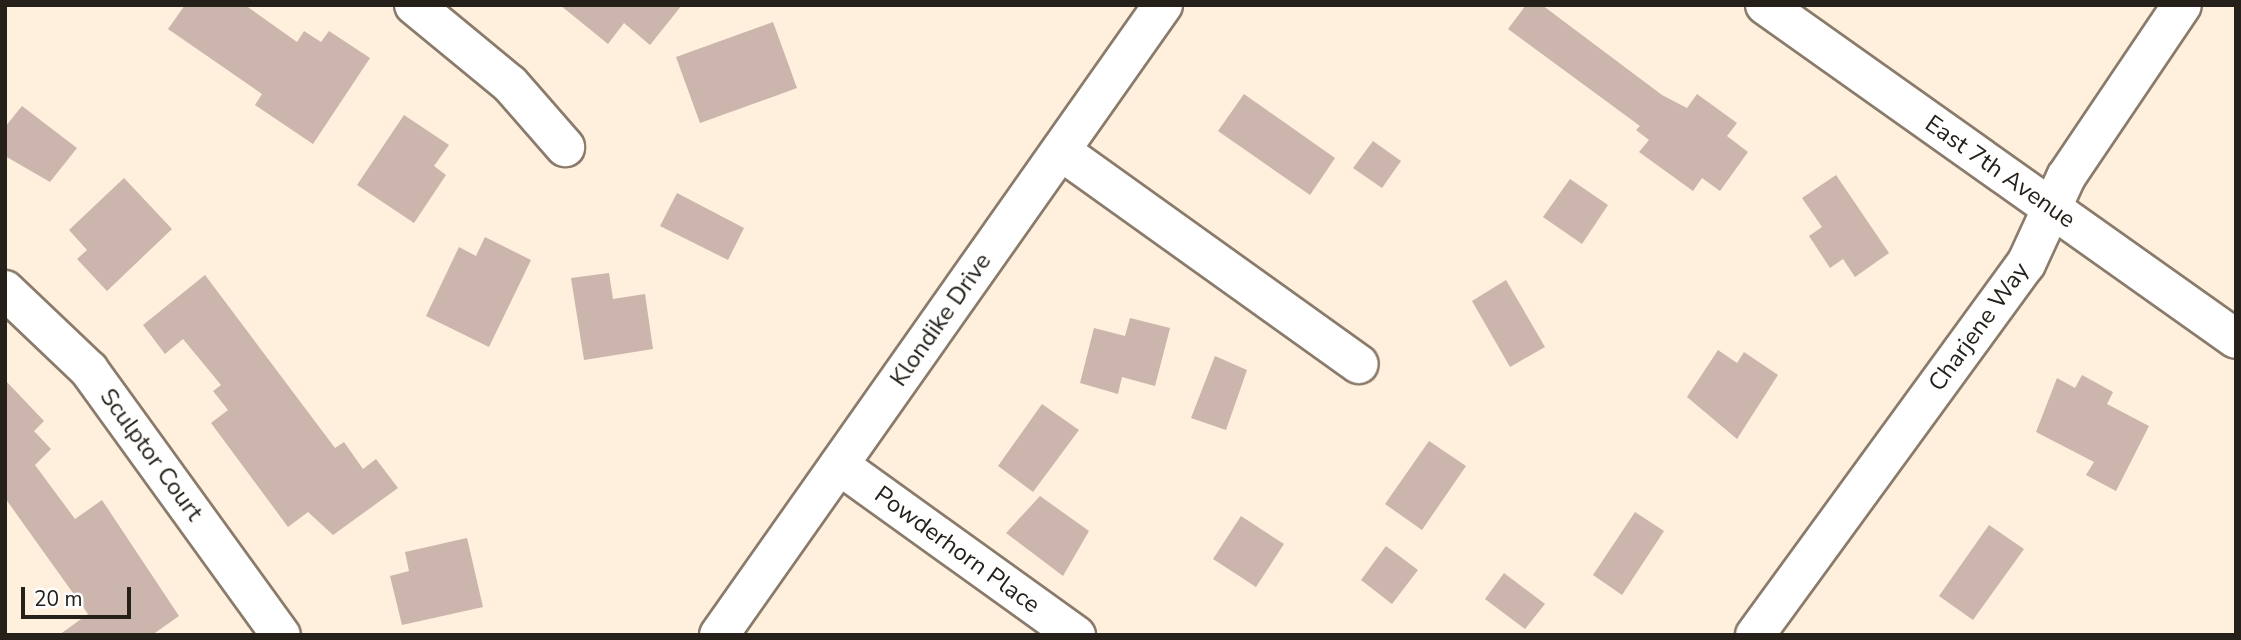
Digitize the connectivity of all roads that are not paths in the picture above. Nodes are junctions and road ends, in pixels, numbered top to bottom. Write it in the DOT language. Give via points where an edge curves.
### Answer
graph roads {
  1 [pos="414,5"];
  2 [pos="1163,5"];
  3 [pos="2182,5"];
  4 [pos="1789,12"];
  5 [pos="565,147"];
  6 [pos="1061,150"];
  7 [pos="2050,208"];
  8 [pos="5,290"];
  9 [pos="2236,340"];
  10 [pos="1359,364"];
  11 [pos="839,465"];
  12 [pos="281,635"];
  13 [pos="719,635"];
  14 [pos="1076,635"];
  15 [pos="1755,635"];
  1 -- 5 [label="street" via="510,84"];
  2 -- 6 [label="street, Klondike Drive"];
  3 -- 7 [label="street, Charjene Way"];
  4 -- 7 [label="street, East 7th Avenue"];
  6 -- 10 [label="street"];
  6 -- 11 [label="street, Klondike Drive"];
  7 -- 9 [label="street, East 7th Avenue"];
  7 -- 15 [label="street, Charjene Way" via="2026,264"];
  8 -- 12 [label="street, Sculptor Court" via="89,370"];
  11 -- 13 [label="street, Klondike Drive"];
  11 -- 14 [label="street, Powderhorn Place"];
}
